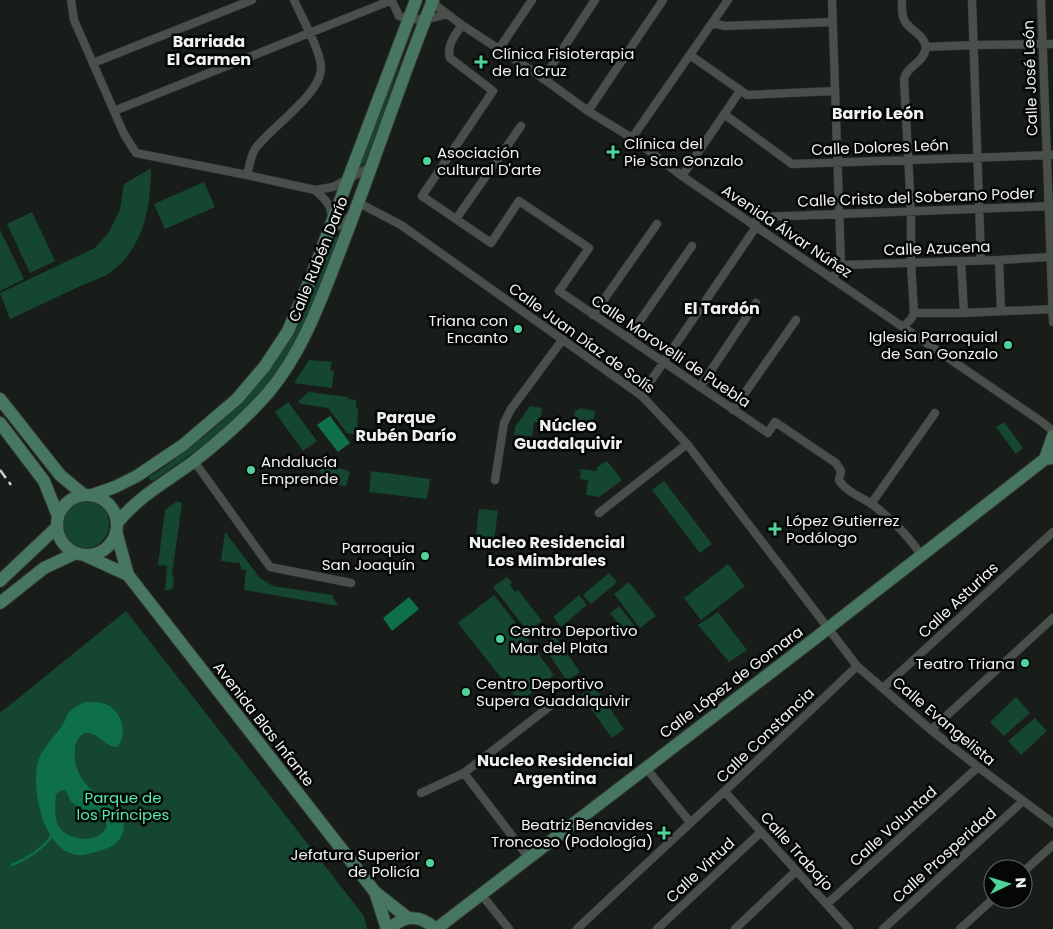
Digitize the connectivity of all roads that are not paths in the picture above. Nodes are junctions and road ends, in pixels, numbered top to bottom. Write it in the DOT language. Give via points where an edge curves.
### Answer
graph roads {
  1 [pos="71,0"];
  2 [pos="252,0"];
  3 [pos="294,0"];
  4 [pos="392,0"];
  5 [pos="416,0"];
  6 [pos="532,0"];
  7 [pos="596,0"];
  8 [pos="663,0"];
  9 [pos="728,0"];
  10 [pos="832,0"];
  11 [pos="902,0"];
  12 [pos="972,0"];
  13 [pos="1041,0"];
  14 [pos="431,1"];
  15 [pos="447,14"];
  16 [pos="425,19"];
  17 [pos="410,20"];
  18 [pos="833,22"];
  19 [pos="712,23"];
  20 [pos="462,25"];
  21 [pos="309,32"];
  22 [pos="1042,44"];
  23 [pos="1053,44"];
  24 [pos="973,45"];
  25 [pos="926,47"];
  26 [pos="499,49"];
  27 [pos="690,55"];
  28 [pos="93,63"];
  29 [pos="544,78"];
  30 [pos="740,91"];
  31 [pos="835,91"];
  32 [pos="114,111"];
  33 [pos="588,111"];
  34 [pos="724,114"];
  35 [pos="521,126"];
  36 [pos="632,138"];
  37 [pos="1050,155"];
  38 [pos="977,157"];
  39 [pos="908,160"];
  40 [pos="837,162"];
  41 [pos="373,166"];
  42 [pos="247,174"];
  43 [pos="682,176"];
  44 [pos="349,178"];
  45 [pos="315,190"];
  46 [pos="359,203"];
  47 [pos="1050,206"];
  48 [pos="979,208"];
  49 [pos="911,211"];
  50 [pos="839,214"];
  51 [pos="456,219"];
  52 [pos="657,224"];
  53 [pos="754,225"];
  54 [pos="331,229"];
  55 [pos="692,246"];
  56 [pos="1050,257"];
  57 [pos="980,260"];
  58 [pos="999,260"];
  59 [pos="961,262"];
  60 [pos="911,263"];
  61 [pos="841,265"];
  62 [pos="832,279"];
  63 [pos="756,303"];
  64 [pos="1052,309"];
  65 [pos="1001,311"];
  66 [pos="964,312"];
  67 [pos="914,313"];
  68 [pos="593,315"];
  69 [pos="796,320"];
  70 [pos="1053,322"];
  71 [pos="903,327"];
  72 [pos="628,338"];
  73 [pos="563,339"];
  74 [pos="663,362"];
  75 [pos="700,387"];
  76 [pos="642,396"];
  77 [pos="0,400"];
  78 [pos="733,410"];
  79 [pos="935,413"];
  80 [pos="0,424"];
  81 [pos="1053,431"];
  82 [pos="1053,436"];
  83 [pos="687,444"];
  84 [pos="1049,459"];
  85 [pos="194,461"];
  86 [pos="494,480"];
  87 [pos="88,495"];
  88 [pos="871,504"];
  89 [pos="599,513"];
  90 [pos="58,521"];
  91 [pos="116,527"];
  92 [pos="1053,532"];
  93 [pos="80,554"];
  94 [pos="922,556"];
  95 [pos="128,575"];
  96 [pos="0,580"];
  97 [pos="351,583"];
  98 [pos="0,604"];
  99 [pos="1053,618"];
  100 [pos="827,629"];
  101 [pos="857,666"];
  102 [pos="883,688"];
  103 [pos="554,703"];
  104 [pos="931,730"];
  105 [pos="978,767"];
  106 [pos="646,768"];
  107 [pos="464,773"];
  108 [pos="421,792"];
  109 [pos="725,792"];
  110 [pos="1023,801"];
  111 [pos="690,822"];
  112 [pos="1053,823"];
  113 [pos="762,832"];
  114 [pos="1053,845"];
  115 [pos="529,858"];
  116 [pos="1033,863"];
  117 [pos="796,871"];
  118 [pos="375,892"];
  119 [pos="481,894"];
  120 [pos="827,904"];
  121 [pos="983,908"];
  122 [pos="408,918"];
  123 [pos="742,922"];
  124 [pos="388,929"];
  125 [pos="436,929"];
  126 [pos="509,929"];
  127 [pos="577,929"];
  128 [pos="657,929"];
  129 [pos="735,929"];
  130 [pos="749,929"];
  131 [pos="849,929"];
  132 [pos="883,929"];
  133 [pos="960,929"];
  1 -- 28 [label="street" via="74,20"];
  2 -- 28 [label="street"];
  3 -- 21 [label="street"];
  4 -- 17 [label="street" via="399,16"];
  4 -- 21 [label="street"];
  5 -- 17 [label="main road, Calle Rubén Darío"];
  6 -- 26 [label="street"];
  7 -- 29 [label="street"];
  8 -- 33 [label="street"];
  9 -- 19 [label="street"];
  10 -- 18 [label="street"];
  11 -- 25 [label="street" via="906,24 920,34"];
  12 -- 24 [label="street"];
  13 -- 22 [label="street, Calle José León"];
  14 -- 15 [label="street, Avenida Álvar Núñez"];
  14 -- 16 [label="main road, Calle Rubén Darío"];
  15 -- 16 [label="street"];
  15 -- 20 [label="street, Avenida Álvar Núñez"];
  16 -- 17 [label="street"];
  16 -- 41 [label="main road, Calle Rubén Darío"];
  17 -- 44 [label="main road, Calle Rubén Darío"];
  18 -- 19 [label="street" via="725,26"];
  18 -- 31 [label="street"];
  19 -- 27 [label="street"];
  20 -- 26 [label="street, Avenida Álvar Núñez"];
  20 -- 51 [label="street" via="451,44 449,55 493,91 422,196"];
  21 -- 32 [label="street"];
  21 -- 42 [label="street" via="321,68 318,79 304,100 254,150"];
  22 -- 23 [label="street"];
  22 -- 24 [label="street"];
  22 -- 37 [label="street, Calle José León"];
  24 -- 25 [label="street"];
  24 -- 38 [label="street"];
  25 -- 39 [label="street" via="921,61 905,76"];
  26 -- 29 [label="street, Avenida Álvar Núñez"];
  27 -- 30 [label="street"];
  27 -- 36 [label="street"];
  28 -- 32 [label="street"];
  29 -- 33 [label="street, Avenida Álvar Núñez"];
  30 -- 31 [label="street" via="748,95"];
  30 -- 34 [label="street"];
  31 -- 40 [label="street"];
  32 -- 42 [label="street" via="136,153"];
  33 -- 36 [label="street, Avenida Álvar Núñez"];
  34 -- 40 [label="street, Calle Dolores León" via="792,164"];
  34 -- 43 [label="street"];
  35 -- 51 [label="street"];
  36 -- 43 [label="street, Avenida Álvar Núñez"];
  37 -- 38 [label="street, Calle Dolores León"];
  37 -- 47 [label="street, Calle José León"];
  38 -- 39 [label="street, Calle Dolores León"];
  38 -- 48 [label="street"];
  39 -- 40 [label="street, Calle Dolores León"];
  39 -- 49 [label="street"];
  40 -- 50 [label="street"];
  41 -- 44 [label="street"];
  41 -- 46 [label="main road, Calle Rubén Darío"];
  42 -- 45 [label="street"];
  43 -- 53 [label="street, Avenida Álvar Núñez"];
  44 -- 45 [label="street" via="333,187"];
  44 -- 54 [label="main road, Calle Rubén Darío"];
  45 -- 54 [label="street" via="329,202"];
  46 -- 54 [label="street" via="345,222"];
  46 -- 73 [label="street, Calle Juan Díaz de Solís" via="401,224"];
  46 -- 85 [label="main road, Calle Rubén Darío" via="316,314 286,369 245,416"];
  47 -- 48 [label="street, Calle Cristo del Soberano Poder"];
  47 -- 56 [label="street, Calle José León"];
  48 -- 49 [label="street, Calle Cristo del Soberano Poder"];
  48 -- 57 [label="street"];
  49 -- 50 [label="street, Calle Cristo del Soberano Poder"];
  49 -- 60 [label="street"];
  50 -- 53 [label="street, Calle Cristo del Soberano Poder" via="762,217"];
  50 -- 61 [label="street"];
  51 -- 68 [label="street, Calle Morovelli de Puebla" via="491,243 519,201 589,248 559,291"];
  52 -- 68 [label="street"];
  53 -- 62 [label="street, Avenida Álvar Núñez"];
  53 -- 74 [label="street"];
  54 -- 87 [label="main road, Calle Rubén Darío" via="288,331 265,366 237,399 183,445 142,473 115,487"];
  55 -- 72 [label="street"];
  56 -- 58 [label="street, Calle Azucena"];
  56 -- 64 [label="street, Calle José León"];
  57 -- 58 [label="street, Calle Azucena"];
  57 -- 59 [label="street, Calle Azucena"];
  58 -- 65 [label="street"];
  59 -- 60 [label="street, Calle Azucena"];
  59 -- 66 [label="street"];
  60 -- 61 [label="street, Calle Azucena"];
  60 -- 67 [label="street"];
  61 -- 62 [label="street"];
  62 -- 71 [label="street, Avenida Álvar Núñez"];
  63 -- 75 [label="street"];
  64 -- 65 [label="street"];
  64 -- 70 [label="street, Calle José León"];
  65 -- 66 [label="street"];
  66 -- 67 [label="street"];
  67 -- 71 [label="street"];
  68 -- 72 [label="street, Calle Morovelli de Puebla"];
  69 -- 78 [label="street"];
  71 -- 81 [label="street, Avenida Álvar Núñez"];
  72 -- 74 [label="street, Calle Morovelli de Puebla"];
  73 -- 76 [label="street, Calle Juan Díaz de Solís"];
  73 -- 86 [label="street" via="504,423"];
  74 -- 75 [label="street, Calle Morovelli de Puebla"];
  74 -- 76 [label="street"];
  75 -- 78 [label="street, Calle Morovelli de Puebla"];
  76 -- 83 [label="street, Calle Juan Díaz de Solís"];
  77 -- 87 [label="main road" via="60,475"];
  78 -- 88 [label="street, Calle Morovelli de Puebla" via="768,433 775,422 836,463 841,471 839,480 842,486"];
  79 -- 88 [label="street"];
  80 -- 90 [label="main road" via="44,482"];
  82 -- 84 [label="main road"];
  83 -- 89 [label="street"];
  83 -- 100 [label="street, Calle Juan Díaz de Solís"];
  84 -- 94 [label="main road, Calle López de Gomara"];
  85 -- 91 [label="main road, Calle Rubén Darío" via="143,496 129,508"];
  85 -- 97 [label="street" via="270,567"];
  87 -- 90 [label="main road" via="68,501"];
  87 -- 91 [label="main road" via="109,504"];
  88 -- 94 [label="street" via="896,524"];
  90 -- 93 [label="main road" via="63,543"];
  90 -- 96 [label="main road"];
  91 -- 93 [label="main road" via="108,546 92,554"];
  91 -- 95 [label="main road"];
  92 -- 102 [label="street, Calle Asturias"];
  93 -- 95 [label="main road"];
  93 -- 98 [label="main road" via="44,568"];
  94 -- 100 [label="main road, Calle López de Gomara"];
  95 -- 118 [label="main road, Avenida Blas Infante"];
  99 -- 104 [label="street"];
  100 -- 101 [label="street, Calle Evangelista"];
  100 -- 106 [label="main road, Calle López de Gomara"];
  101 -- 102 [label="street, Calle Evangelista"];
  101 -- 109 [label="street, Calle Constancia"];
  102 -- 104 [label="street, Calle Evangelista"];
  103 -- 107 [label="street"];
  104 -- 105 [label="street, Calle Evangelista"];
  105 -- 110 [label="street, Calle Evangelista"];
  105 -- 120 [label="street, Calle Voluntad"];
  106 -- 111 [label="street"];
  106 -- 115 [label="main road, Calle López de Gomara"];
  107 -- 108 [label="street"];
  107 -- 115 [label="street"];
  109 -- 111 [label="street, Calle Constancia"];
  109 -- 113 [label="street, Calle Trabajo"];
  110 -- 112 [label="street, Calle Evangelista"];
  110 -- 132 [label="street, Calle Prosperidad"];
  111 -- 127 [label="street, Calle Constancia"];
  113 -- 117 [label="street, Calle Trabajo"];
  113 -- 128 [label="street, Calle Virtud"];
  114 -- 116 [label="street"];
  115 -- 119 [label="main road, Calle López de Gomara"];
  117 -- 120 [label="street, Calle Trabajo"];
  117 -- 123 [label="street"];
  118 -- 122 [label="main road, Avenida Blas Infante"];
  118 -- 124 [label="main road, Avenida Blas Infante"];
  119 -- 125 [label="main road, Calle López de Gomara"];
  119 -- 126 [label="street"];
  120 -- 131 [label="street, Calle Trabajo"];
  121 -- 133 [label="street"];
  122 -- 124 [label="main road"];
  122 -- 125 [label="main road" via="418,918"];
  123 -- 129 [label="street"];
  123 -- 130 [label="street"];
}
